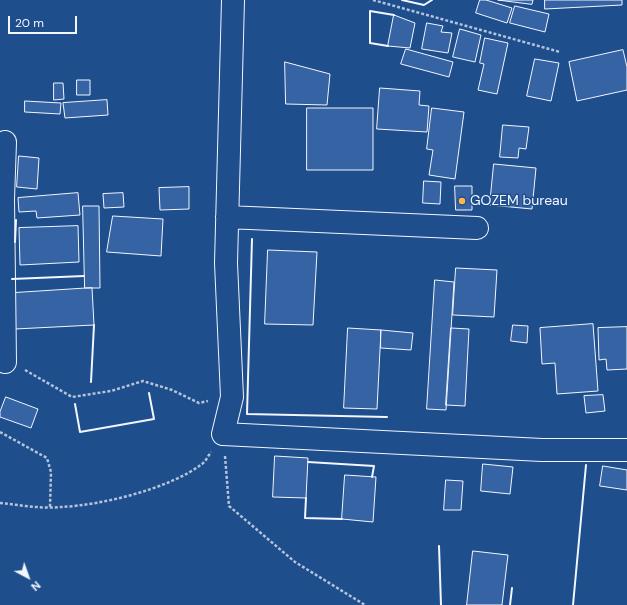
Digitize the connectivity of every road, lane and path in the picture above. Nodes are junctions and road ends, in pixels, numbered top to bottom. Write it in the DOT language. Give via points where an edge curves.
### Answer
graph roads {
  1 [pos="233,0"];
  2 [pos="373,0"];
  3 [pos="560,52"];
  4 [pos="5,142"];
  5 [pos="227,217"];
  6 [pos="477,228"];
  7 [pos="6,362"];
  8 [pos="232,397"];
  9 [pos="0,432"];
  10 [pos="223,434"];
  11 [pos="627,450"];
  12 [pos="0,503"];
  13 [pos="50,507"];
  14 [pos="365,605"];
  1 -- 5 [label="street"];
  2 -- 3 [label="path"];
  4 -- 7 [label="street" via="3,199"];
  5 -- 6 [label="street"];
  5 -- 8 [label="street" via="226,263"];
  7 -- 8 [label="path" via="30,372 72,397 143,381 172,390 199,403"];
  8 -- 10 [label="street"];
  9 -- 13 [label="path" via="47,458 51,472"];
  10 -- 11 [label="street" via="542,450"];
  10 -- 13 [label="path" via="203,464 166,484 94,503"];
  10 -- 14 [label="path" via="229,506 295,562"];
  12 -- 13 [label="path"];
}
